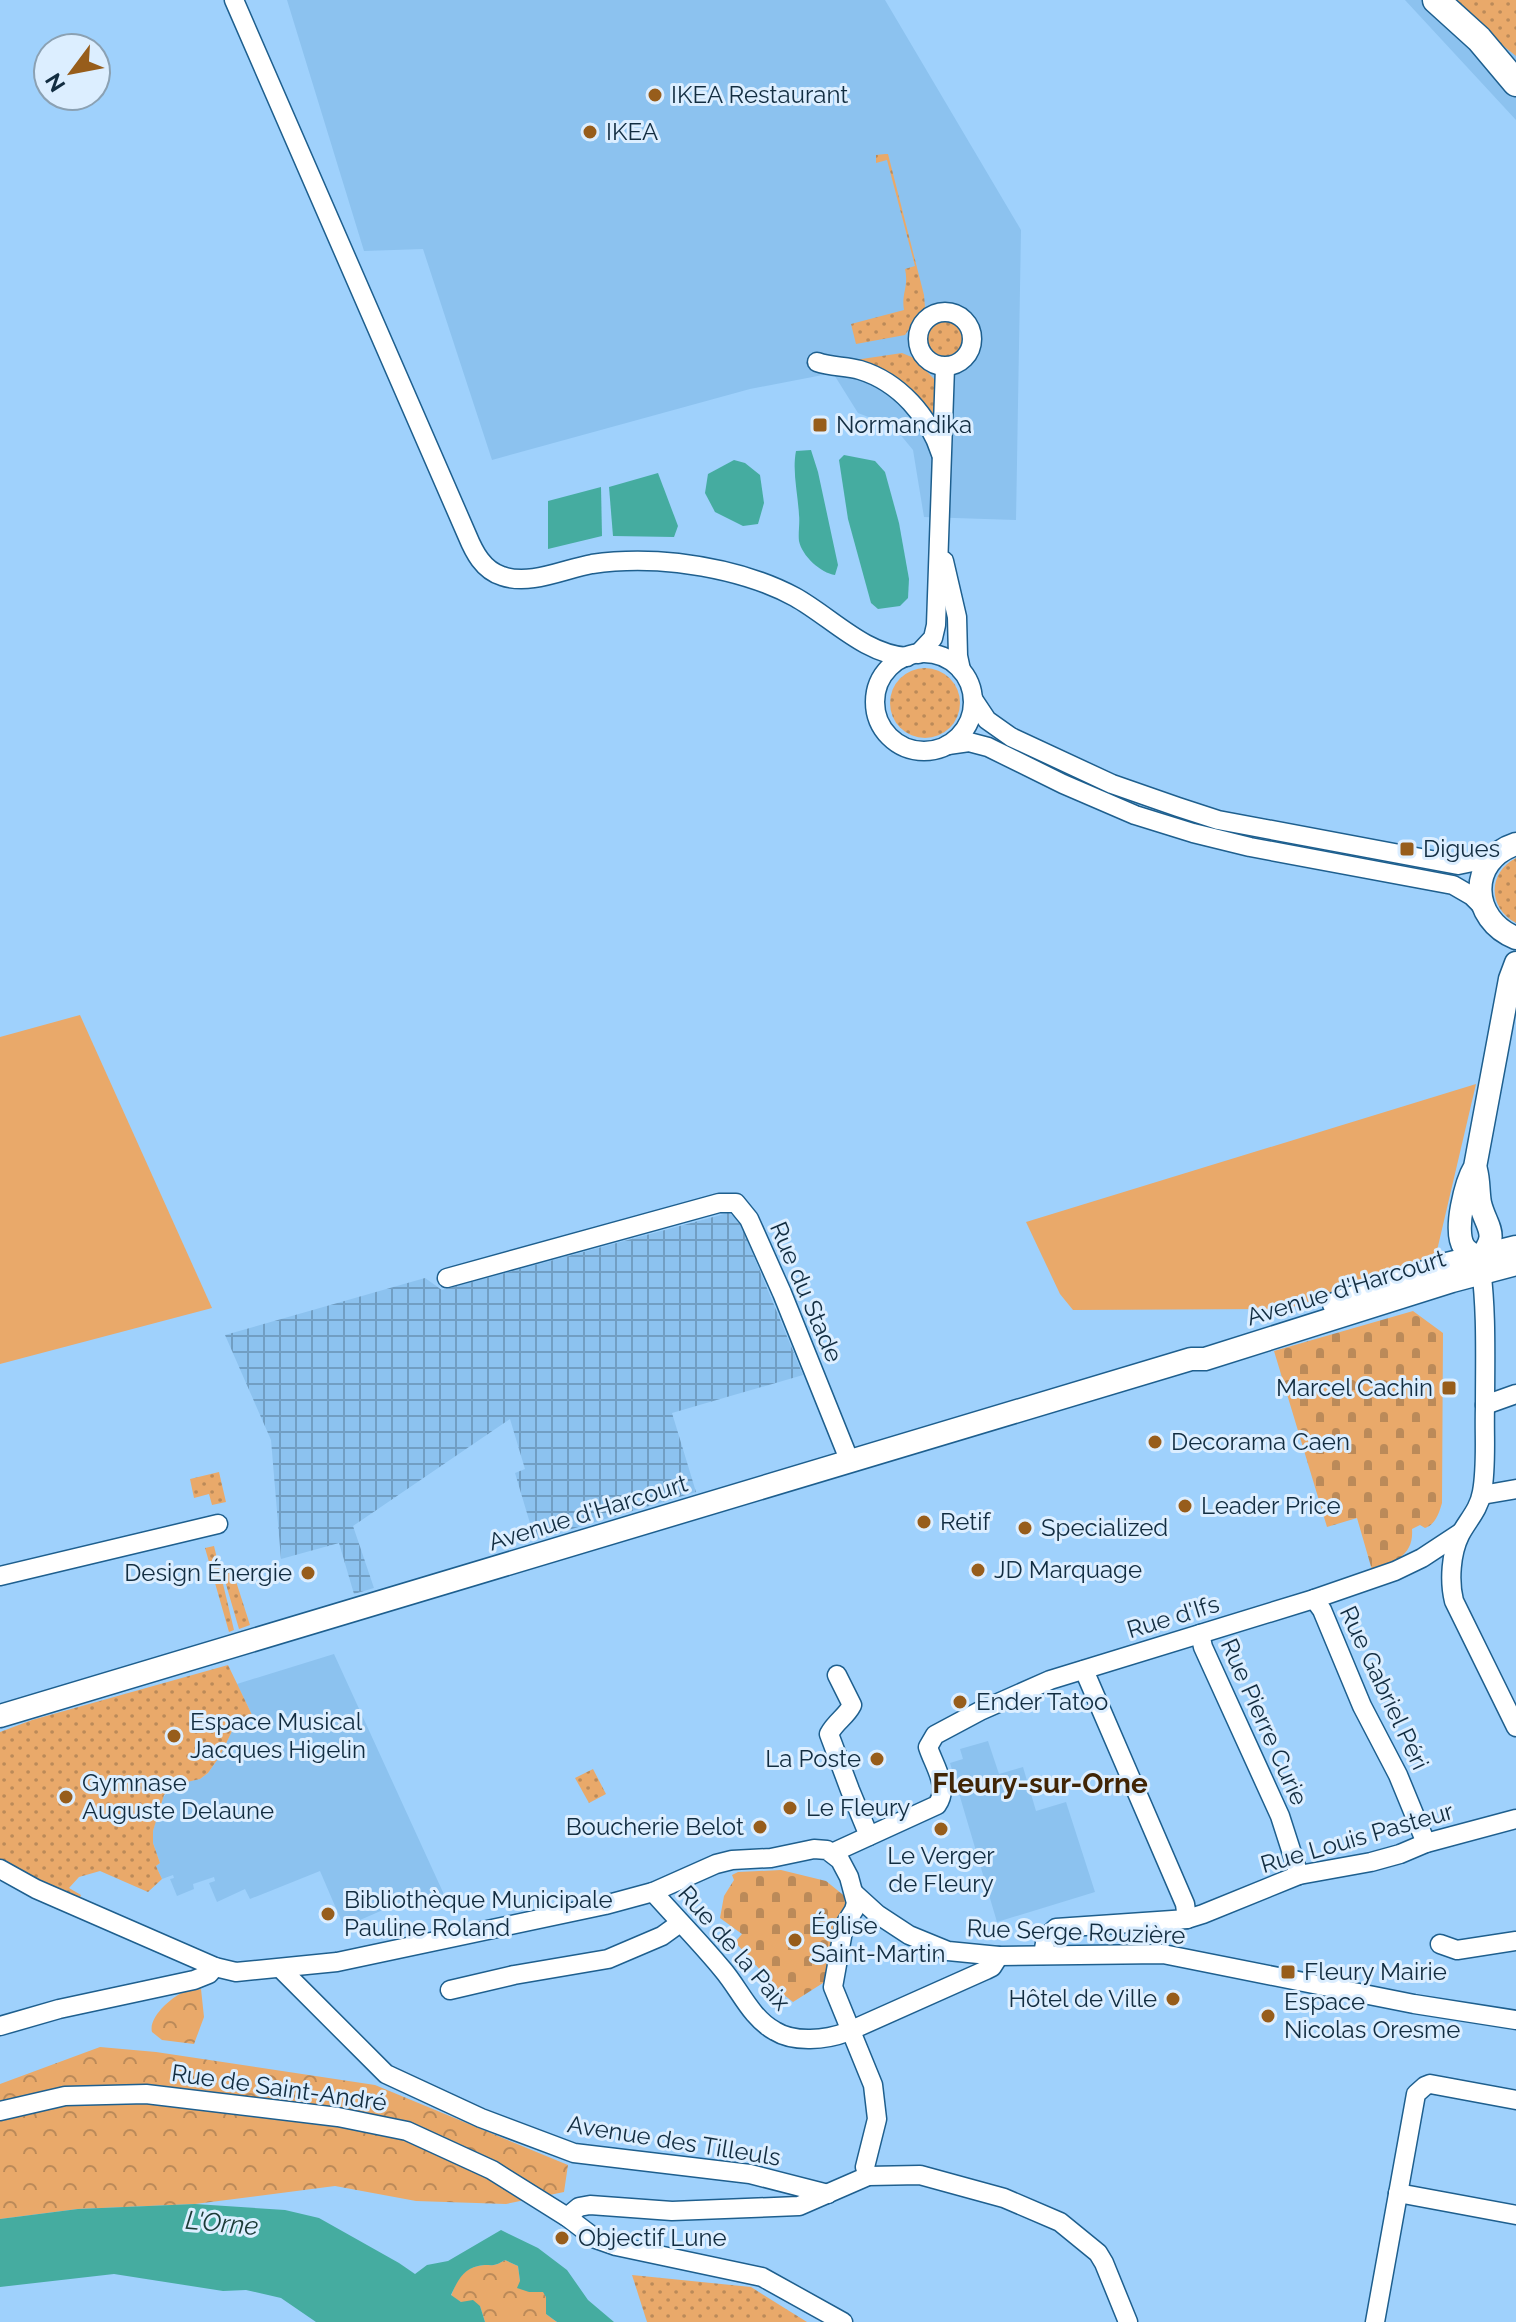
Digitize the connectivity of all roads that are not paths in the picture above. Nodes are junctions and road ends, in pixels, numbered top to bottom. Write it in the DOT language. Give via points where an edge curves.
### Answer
graph roads {
  1 [pos="234,0"];
  2 [pos="1436,0"];
  3 [pos="1516,83"];
  4 [pos="817,362"];
  5 [pos="945,367"];
  6 [pos="943,465"];
  7 [pos="941,543"];
  8 [pos="849,634"];
  9 [pos="912,655"];
  10 [pos="961,670"];
  11 [pos="877,691"];
  12 [pos="973,699"];
  13 [pos="948,745"];
  14 [pos="1508,848"];
  15 [pos="1483,907"];
  16 [pos="1509,935"];
  17 [pos="1513,971"];
  18 [pos="1516,1247"];
  19 [pos="1516,1264"];
  20 [pos="1480,1265"];
  21 [pos="447,1278"];
  22 [pos="1516,1394"];
  23 [pos="1485,1405"];
  24 [pos="850,1462"];
  25 [pos="1516,1489"];
  26 [pos="1482,1495"];
  27 [pos="218,1524"];
  28 [pos="1460,1533"];
  29 [pos="0,1576"];
  30 [pos="1314,1599"];
  31 [pos="1200,1634"];
  32 [pos="1084,1670"];
  33 [pos="837,1675"];
  34 [pos="1508,1692"];
  35 [pos="0,1716"];
  36 [pos="1516,1727"];
  37 [pos="1516,1819"];
  38 [pos="869,1836"];
  39 [pos="1426,1843"];
  40 [pos="832,1853"];
  41 [pos="0,1869"];
  42 [pos="1299,1875"];
  43 [pos="653,1892"];
  44 [pos="855,1894"];
  45 [pos="1187,1919"];
  46 [pos="680,1923"];
  47 [pos="1516,1941"];
  48 [pos="1440,1944"];
  49 [pos="1043,1955"];
  50 [pos="999,1956"];
  51 [pos="215,1967"];
  52 [pos="281,1969"];
  53 [pos="450,1990"];
  54 [pos="1516,2020"];
  55 [pos="0,2026"];
  56 [pos="850,2031"];
  57 [pos="1516,2100"];
  58 [pos="0,2111"];
  59 [pos="868,2176"];
  60 [pos="1398,2193"];
  61 [pos="828,2194"];
  62 [pos="1516,2215"];
  63 [pos="567,2217"];
  64 [pos="843,2322"];
  65 [pos="1128,2322"];
  66 [pos="1375,2322"];
  1 -- 8 [label="street" via="483,564 508,578 612,562 713,568 773,586"];
  2 -- 3 [label="highway"];
  4 -- 6 [label="street" via="864,371 900,393 930,428"];
  5 -- 6 [label="street"];
  6 -- 7 [label="street"];
  7 -- 9 [label="street" via="935,630 929,643"];
  7 -- 10 [label="street" via="957,617"];
  8 -- 9 [label="street" via="880,651"];
  8 -- 11 [label="street" via="870,662"];
  9 -- 10 [label="street" via="927,653"];
  9 -- 11 [label="street" via="892,666"];
  10 -- 12 [label="street"];
  11 -- 13 [label="street" via="879,719 895,741 924,751"];
  12 -- 13 [label="street" via="965,729"];
  12 -- 14 [label="street" via="987,720 1011,737 1112,784 1218,820 1458,865"];
  13 -- 15 [label="street" via="969,742 988,747 1135,815 1193,833 1453,885"];
  14 -- 15 [label="main road" via="1487,865 1481,882"];
  15 -- 16 [label="main road" via="1494,925"];
  16 -- 17 [label="main road"];
  17 -- 20 [label="main road" via="1475,1167 1492,1237"];
  18 -- 20 [label="main road"];
  19 -- 20 [label="main road, Avenue d'Harcourt"];
  20 -- 23 [label="street" via="1486,1313"];
  20 -- 24 [label="main road, Avenue d'Harcourt" via="1432,1269 1191,1359"];
  21 -- 24 [label="street, Rue du Stade" via="719,1203 736,1203 749,1219 776,1279"];
  22 -- 23 [label="street"];
  23 -- 26 [label="street"];
  24 -- 35 [label="main road, Avenue d'Harcourt"];
  25 -- 26 [label="street"];
  26 -- 28 [label="street"];
  27 -- 29 [label="street"];
  28 -- 30 [label="street, Rue d'Ifs" via="1395,1571"];
  28 -- 34 [label="street" via="1453,1559 1453,1595"];
  30 -- 31 [label="street, Rue d'Ifs"];
  30 -- 39 [label="street, Rue Gabriel Péri"];
  31 -- 32 [label="street, Rue d'Ifs"];
  31 -- 42 [label="street, Rue Pierre Curie" via="1280,1816"];
  32 -- 38 [label="street, Rue d'Ifs" via="1050,1680 935,1735 928,1747 943,1797 937,1805"];
  32 -- 45 [label="street"];
  33 -- 38 [label="street" via="852,1705 829,1734"];
  34 -- 36 [label="street"];
  37 -- 39 [label="street, Rue Louis Pasteur"];
  38 -- 40 [label="street, Rue d'Ifs"];
  39 -- 42 [label="street, Rue Louis Pasteur" via="1371,1862"];
  40 -- 43 [label="street" via="814,1849 732,1860"];
  40 -- 44 [label="street"];
  41 -- 51 [label="street"];
  42 -- 45 [label="street, Rue Louis Pasteur"];
  43 -- 46 [label="street, Rue de la Paix"];
  43 -- 52 [label="street" via="337,1962"];
  44 -- 50 [label="street, Rue Serge Rouzière" via="920,1941 958,1953"];
  44 -- 56 [label="street" via="833,1987"];
  45 -- 49 [label="street, Rue Louis Pasteur" via="1056,1928 1046,1937"];
  46 -- 53 [label="street" via="608,1959"];
  46 -- 56 [label="street, Rue de la Paix" via="754,2014 776,2032 810,2040"];
  47 -- 48 [label="street" via="1457,1950"];
  49 -- 50 [label="street, Rue Serge Rouzière"];
  49 -- 54 [label="street, Rue Serge Rouzière" via="1163,1954"];
  50 -- 56 [label="street, Rue de la Paix" via="992,1967"];
  51 -- 52 [label="street" via="236,1972"];
  51 -- 55 [label="street" via="194,1980"];
  52 -- 61 [label="street, Avenue des Tilleuls" via="386,2074 481,2118 574,2153 750,2174"];
  56 -- 59 [label="street" via="873,2085 877,2119 865,2167"];
  57 -- 60 [label="street" via="1430,2084 1420,2090"];
  58 -- 63 [label="street, Rue de Saint-André" via="65,2096 146,2094 338,2117 407,2131 492,2170"];
  59 -- 61 [label="street"];
  59 -- 65 [label="street" via="920,2175 1004,2198 1060,2222 1098,2253"];
  60 -- 62 [label="street"];
  60 -- 66 [label="street"];
  61 -- 63 [label="street" via="799,2206 672,2211 590,2205"];
  63 -- 64 [label="street, Rue de Saint-André" via="596,2239 616,2246 762,2277"];
}
